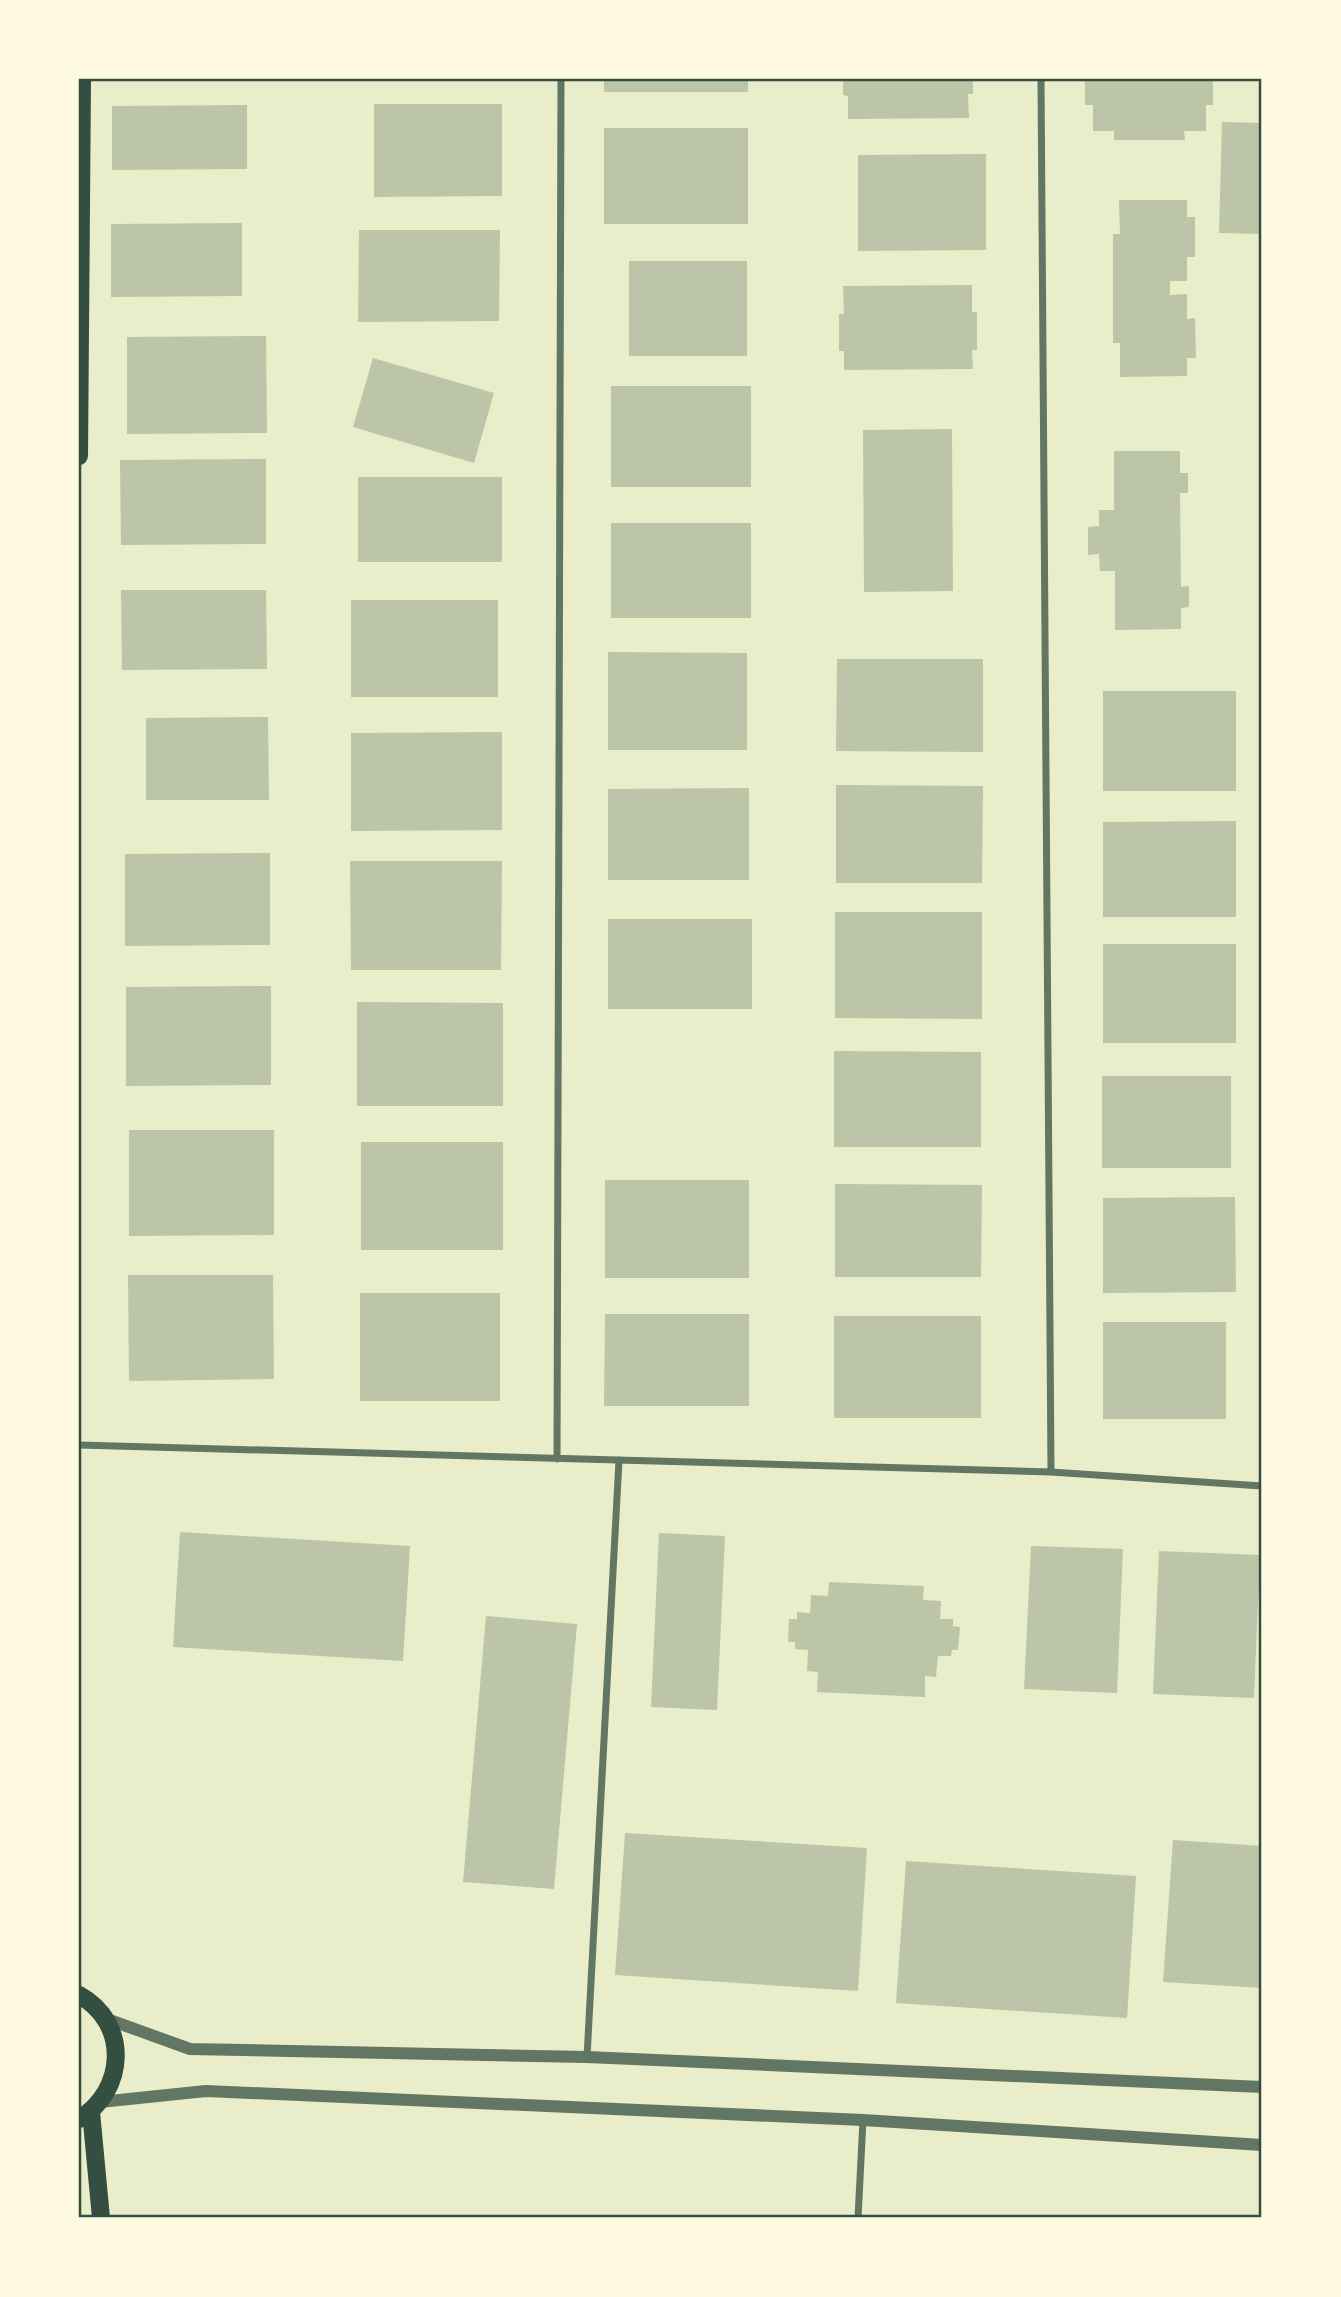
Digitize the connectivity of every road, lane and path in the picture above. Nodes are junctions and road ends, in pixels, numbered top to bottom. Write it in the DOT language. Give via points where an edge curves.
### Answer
graph roads {
  1 [pos="82,79"];
  2 [pos="561,79"];
  3 [pos="1041,79"];
  4 [pos="79,456"];
  5 [pos="79,1446"];
  6 [pos="557,1459"];
  7 [pos="619,1460"];
  8 [pos="1051,1472"];
  9 [pos="1262,1486"];
  10 [pos="79,1995"];
  11 [pos="104,2018"];
  12 [pos="587,2057"];
  13 [pos="1262,2087"];
  14 [pos="90,2111"];
  15 [pos="863,2120"];
  16 [pos="1262,2145"];
  17 [pos="101,2218"];
  18 [pos="858,2218"];
  1 -- 4 [label="main road"];
  2 -- 6 [label="street"];
  3 -- 8 [label="street"];
  5 -- 6 [label="street"];
  6 -- 7 [label="street"];
  7 -- 8 [label="street"];
  7 -- 12 [label="street"];
  8 -- 9 [label="street"];
  10 -- 11 [label="main road"];
  11 -- 12 [label="street" via="190,2049"];
  11 -- 14 [label="main road" via="114,2038 116,2061 112,2083"];
  12 -- 13 [label="street"];
  14 -- 15 [label="street" via="206,2091"];
  14 -- 17 [label="main road"];
  15 -- 16 [label="street"];
  15 -- 18 [label="street"];
}
